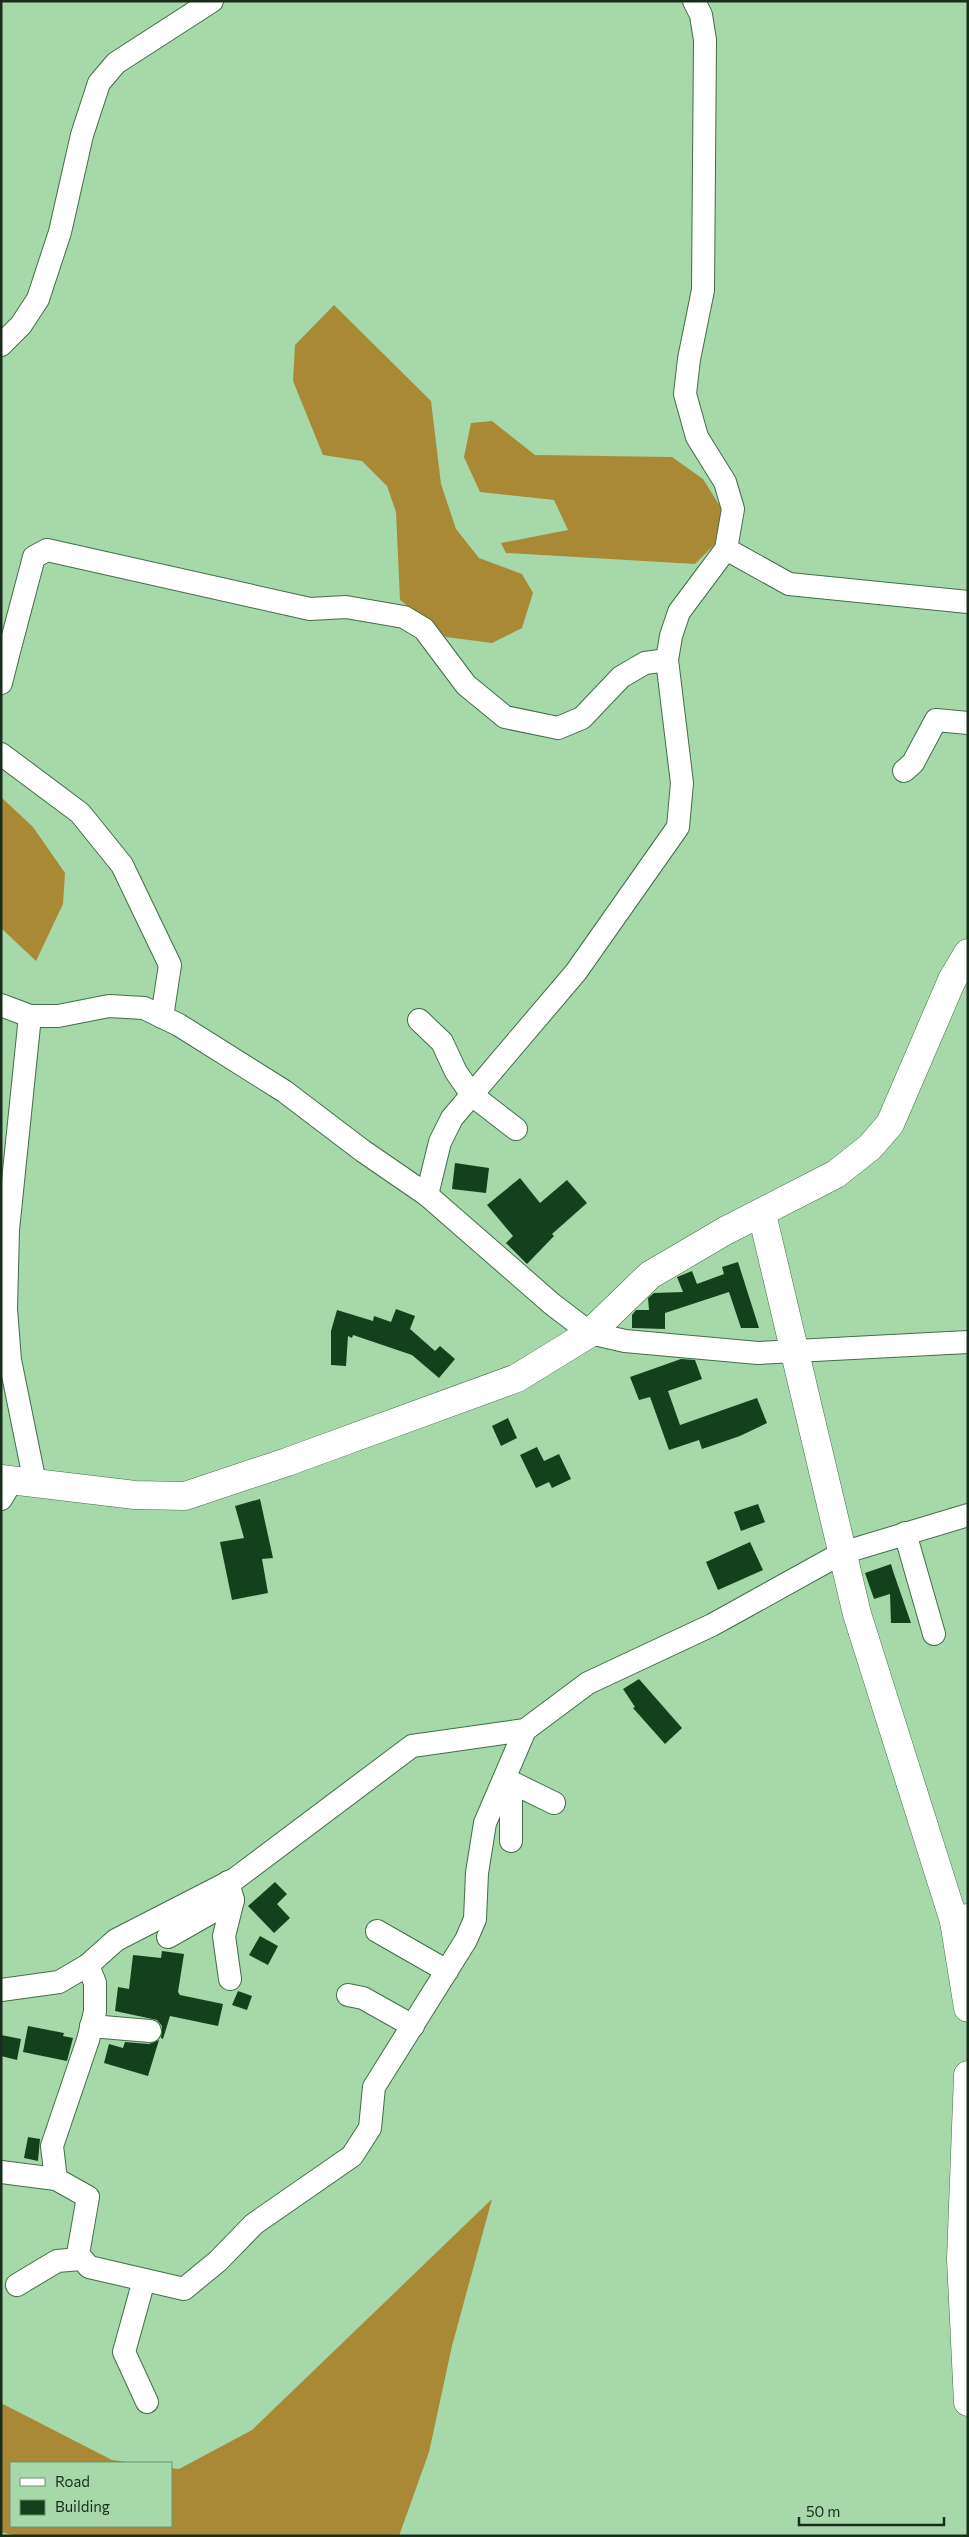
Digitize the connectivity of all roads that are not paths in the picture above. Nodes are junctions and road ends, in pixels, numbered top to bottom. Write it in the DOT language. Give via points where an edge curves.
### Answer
graph roads {
  1 [pos="212,1"];
  2 [pos="694,1"];
  3 [pos="1,346"];
  4 [pos="726,549"];
  5 [pos="968,602"];
  6 [pos="4,658"];
  7 [pos="667,660"];
  8 [pos="1,683"];
  9 [pos="968,723"];
  10 [pos="1,754"];
  11 [pos="904,771"];
  12 [pos="968,953"];
  13 [pos="1,1005"];
  14 [pos="30,1016"];
  15 [pos="162,1017"];
  16 [pos="419,1020"];
  17 [pos="472,1095"];
  18 [pos="516,1129"];
  19 [pos="427,1195"];
  20 [pos="762,1214"];
  21 [pos="590,1333"];
  22 [pos="968,1342"];
  23 [pos="796,1351"];
  24 [pos="12,1486"];
  25 [pos="968,1515"];
  26 [pos="904,1533"];
  27 [pos="842,1553"];
  28 [pos="934,1634"];
  29 [pos="525,1730"];
  30 [pos="508,1780"];
  31 [pos="554,1803"];
  32 [pos="510,1841"];
  33 [pos="230,1891"];
  34 [pos="961,1919"];
  35 [pos="377,1931"];
  36 [pos="168,1936"];
  37 [pos="88,1965"];
  38 [pos="447,1971"];
  39 [pos="230,1979"];
  40 [pos="1,1990"];
  41 [pos="348,1995"];
  42 [pos="968,2008"];
  43 [pos="92,2026"];
  44 [pos="413,2026"];
  45 [pos="150,2031"];
  46 [pos="968,2075"];
  47 [pos="1,2172"];
  48 [pos="56,2179"];
  49 [pos="82,2258"];
  50 [pos="144,2280"];
  51 [pos="17,2284"];
  52 [pos="147,2402"];
  53 [pos="968,2402"];
  1 -- 3 [label="street" via="116,63 99,83 82,135 60,232 38,299 21,325"];
  2 -- 4 [label="street" via="702,15 705,40 703,290 685,394 697,437 725,482 733,509"];
  4 -- 5 [label="street" via="789,584"];
  4 -- 7 [label="street" via="680,612"];
  6 -- 7 [label="street" via="34,557 47,550 310,609 346,607 404,617 424,629 466,684 506,717 558,728 582,718 621,676 645,663"];
  6 -- 8 [label="street"];
  7 -- 17 [label="street" via="682,783 678,827 576,972"];
  9 -- 11 [label="street" via="936,720 913,763"];
  10 -- 15 [label="street" via="80,813 122,865 170,965"];
  12 -- 20 [label="street" via="952,980 890,1124 870,1147 836,1174"];
  13 -- 14 [label="street"];
  14 -- 15 [label="street" via="58,1016 109,1006 144,1008"];
  14 -- 24 [label="street" via="8,1230 6,1309"];
  15 -- 19 [label="street" via="284,1090"];
  16 -- 17 [label="street" via="442,1042 456,1072"];
  17 -- 18 [label="street"];
  17 -- 19 [label="street" via="452,1118 440,1142"];
  19 -- 21 [label="street"];
  20 -- 21 [label="street" via="725,1231 650,1275"];
  20 -- 23 [label="street"];
  21 -- 23 [label="street" via="685,1348 758,1353"];
  21 -- 24 [label="street" via="517,1378 186,1496"];
  22 -- 23 [label="street"];
  23 -- 27 [label="street"];
  25 -- 26 [label="street"];
  26 -- 27 [label="street"];
  26 -- 28 [label="street"];
  27 -- 29 [label="street" via="712,1625 588,1683"];
  27 -- 34 [label="street" via="857,1614"];
  29 -- 30 [label="street"];
  29 -- 33 [label="street" via="412,1746"];
  30 -- 31 [label="street"];
  30 -- 32 [label="street"];
  30 -- 38 [label="street" via="486,1823 476,1873 475,1919"];
  33 -- 36 [label="street"];
  33 -- 37 [label="street" via="116,1940"];
  33 -- 39 [label="street" via="224,1936"];
  34 -- 42 [label="street"];
  35 -- 38 [label="street"];
  37 -- 40 [label="street" via="59,1982"];
  37 -- 43 [label="street" via="95,1983"];
  38 -- 44 [label="street"];
  41 -- 44 [label="street" via="363,1998"];
  43 -- 45 [label="street"];
  43 -- 48 [label="street" via="52,2146"];
  44 -- 50 [label="street" via="374,2087 370,2128 352,2156 254,2224 184,2290"];
  46 -- 53 [label="street" via="961,2259"];
  47 -- 48 [label="street"];
  48 -- 49 [label="street" via="88,2196 78,2254"];
  49 -- 50 [label="street" via="89,2267"];
  49 -- 51 [label="street" via="58,2261"];
  50 -- 52 [label="street" via="124,2352"];
}
